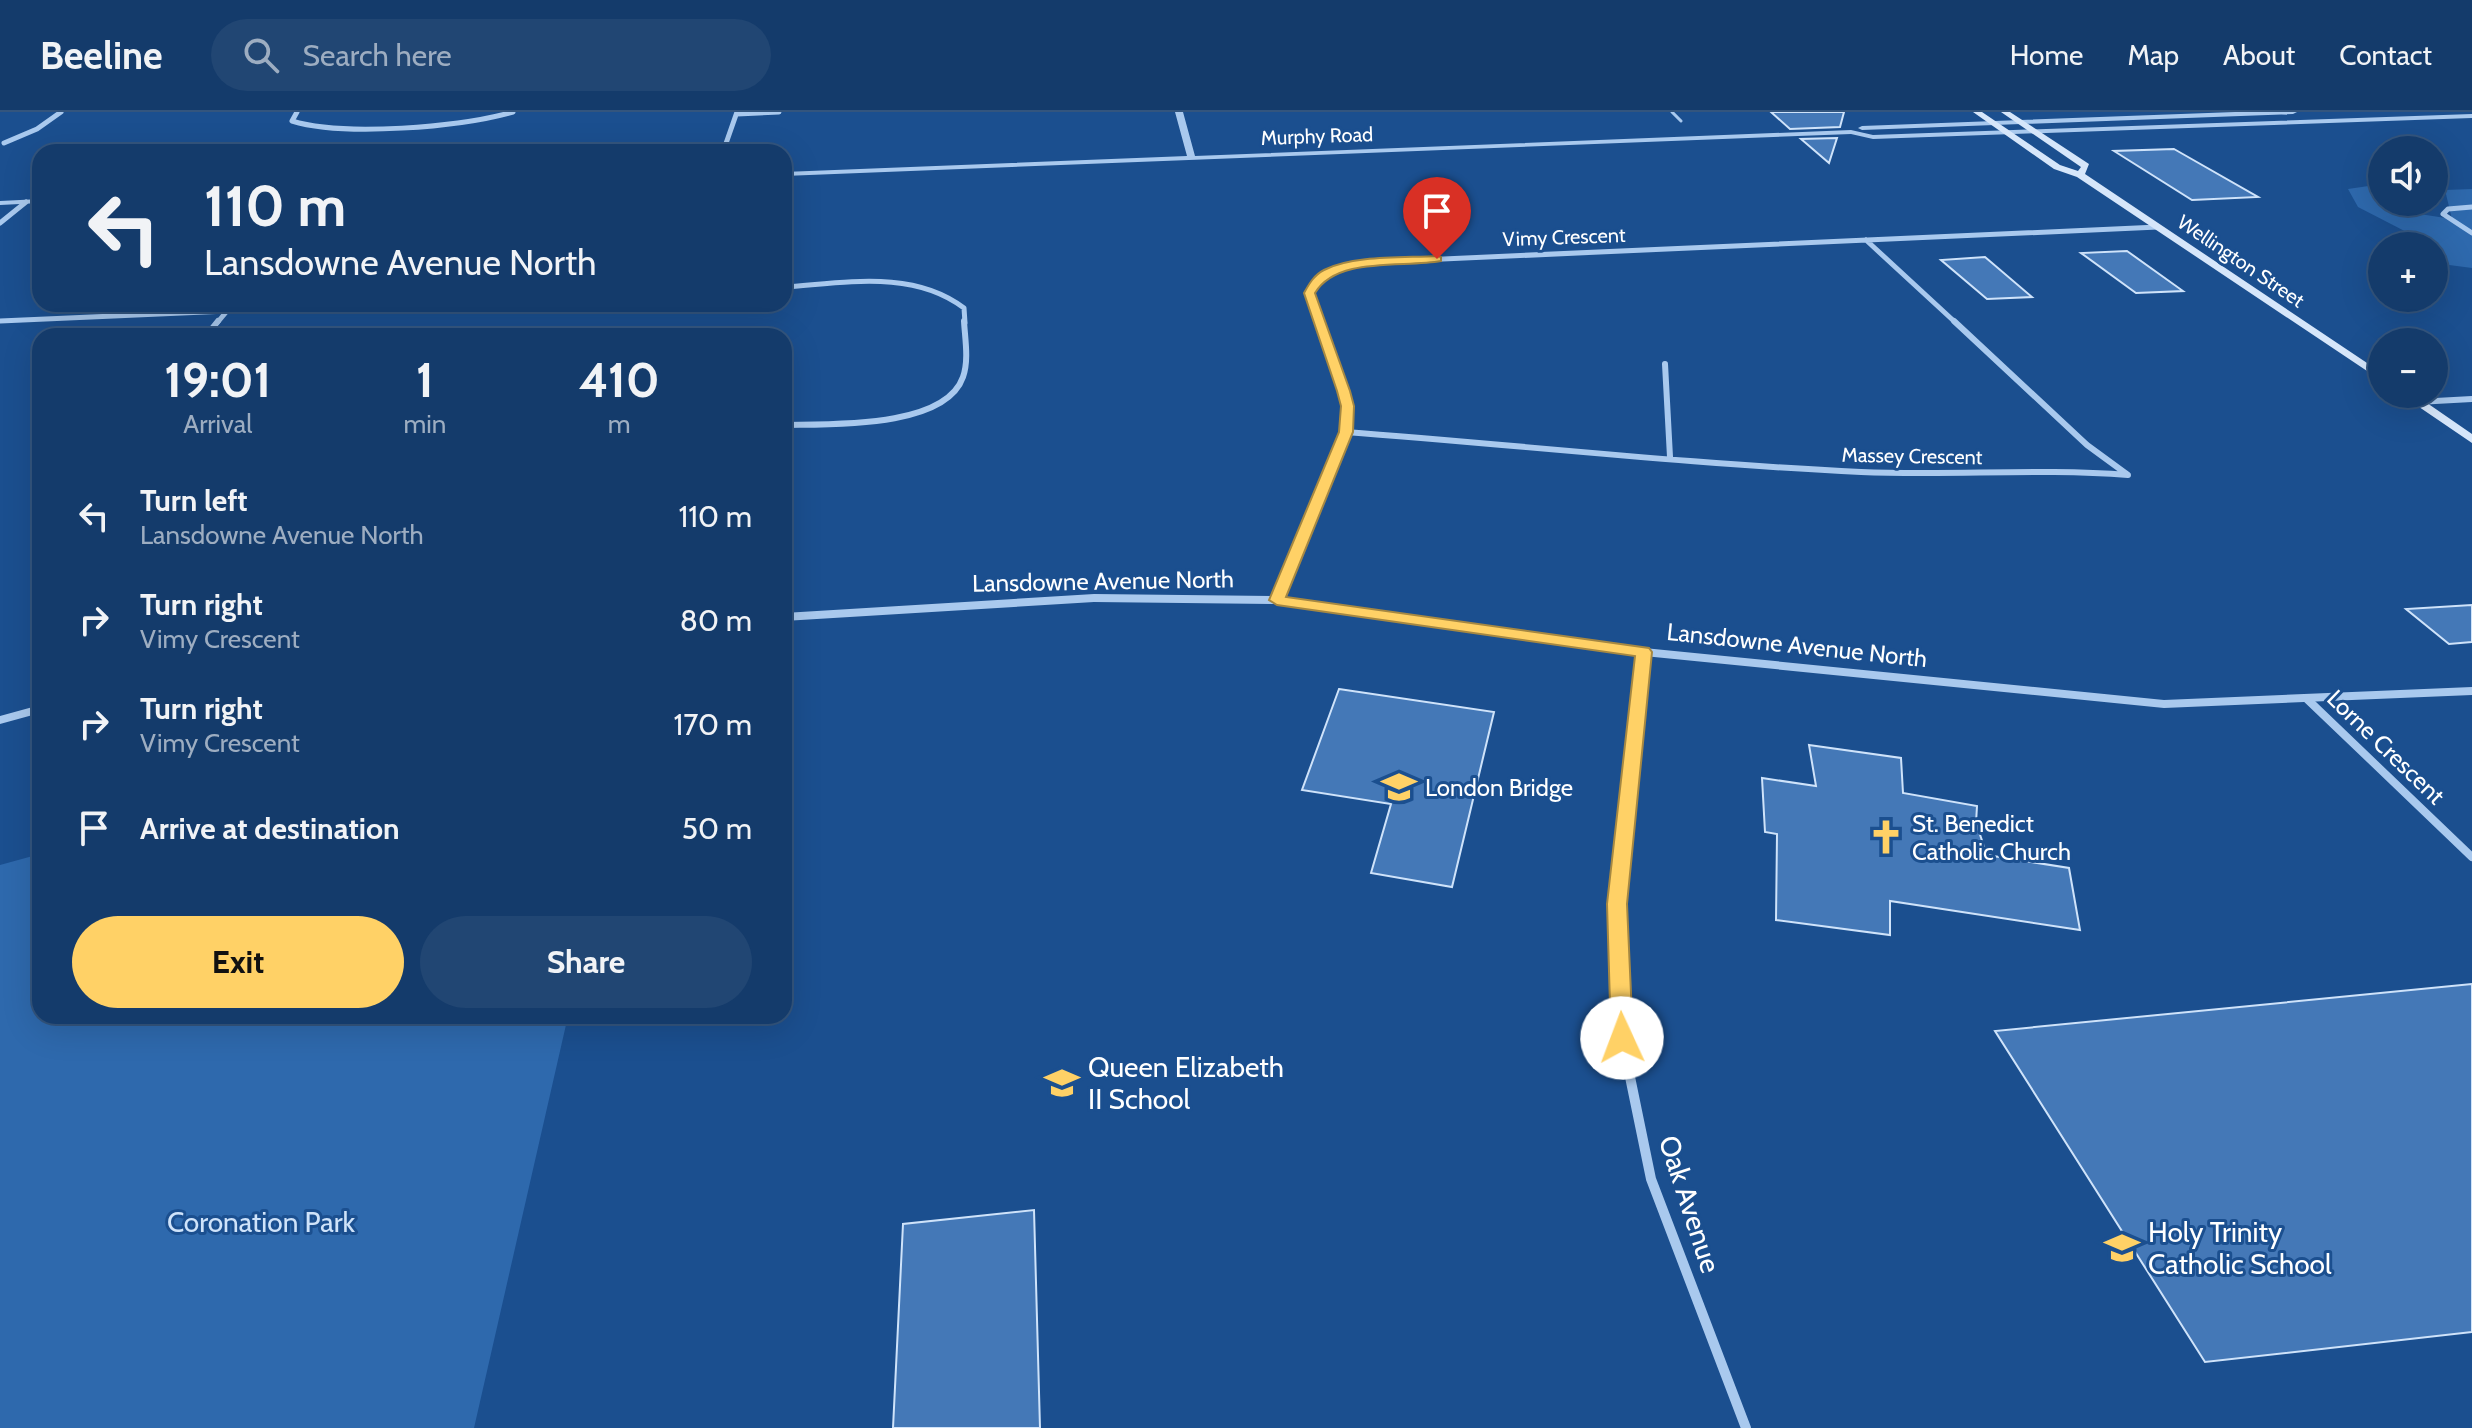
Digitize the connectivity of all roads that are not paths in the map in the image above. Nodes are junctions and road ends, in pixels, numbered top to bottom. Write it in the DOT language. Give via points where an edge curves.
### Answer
graph roads {
  1 [pos="61,112"];
  2 [pos="297,112"];
  3 [pos="513,112"];
  4 [pos="779,112"];
  5 [pos="1179,112"];
  6 [pos="1672,112"];
  7 [pos="1977,112"];
  8 [pos="2005,112"];
  9 [pos="2293,112"];
  10 [pos="737,113"];
  11 [pos="2472,116"];
  12 [pos="1681,121"];
  13 [pos="2019,121"];
  14 [pos="1992,122"];
  15 [pos="2035,131"];
  16 [pos="1851,132"];
  17 [pos="2007,133"];
  18 [pos="4,143"];
  19 [pos="726,144"];
  20 [pos="1192,159"];
  21 [pos="792,174"];
  22 [pos="2080,175"];
  23 [pos="26,202"];
  24 [pos="32,202"];
  25 [pos="0,203"];
  26 [pos="2472,207"];
  27 [pos="0,223"];
  28 [pos="2158,227"];
  29 [pos="2472,233"];
  30 [pos="1866,240"];
  31 [pos="792,287"];
  32 [pos="204,312"];
  33 [pos="226,312"];
  34 [pos="0,321"];
  35 [pos="213,328"];
  36 [pos="1665,364"];
  37 [pos="2368,369"];
  38 [pos="2472,399"];
  39 [pos="2448,400"];
  40 [pos="2426,408"];
  41 [pos="792,425"];
  42 [pos="1346,432"];
  43 [pos="2472,439"];
  44 [pos="1670,457"];
  45 [pos="1277,600"];
  46 [pos="792,617"];
  47 [pos="1644,652"];
  48 [pos="2472,691"];
  49 [pos="2307,699"];
  50 [pos="32,711"];
  51 [pos="0,720"];
  52 [pos="2472,857"];
  53 [pos="1746,1428"];
  1 -- 18 [label="street"];
  2 -- 3 [label="street" via="292,121 296,125 329,127 470,122"];
  4 -- 10 [label="street"];
  5 -- 20 [label="street"];
  6 -- 12 [label="lane"];
  7 -- 14 [label="main road, Wellington Street"];
  8 -- 13 [label="main road, Wellington Street"];
  9 -- 13 [label="street, Murphy Road"];
  10 -- 19 [label="street"];
  11 -- 15 [label="street, Murphy Road"];
  13 -- 14 [label="street, Murphy Road"];
  13 -- 15 [label="main road, Wellington Street"];
  14 -- 16 [label="street, Murphy Road"];
  14 -- 17 [label="main road, Wellington Street"];
  15 -- 17 [label="street, Murphy Road"];
  15 -- 22 [label="main road, Wellington Street" via="2086,166"];
  16 -- 17 [label="street, Murphy Road" via="1873,137"];
  16 -- 20 [label="street, Murphy Road"];
  17 -- 22 [label="main road, Wellington Street" via="2057,167"];
  20 -- 21 [label="street, Murphy Road"];
  22 -- 28 [label="main road, Wellington Street"];
  23 -- 24 [label="street"];
  23 -- 25 [label="street"];
  23 -- 27 [label="street"];
  26 -- 29 [label="street" via="2443,214"];
  28 -- 30 [label="street, Vimy Crescent"];
  28 -- 37 [label="main road, Wellington Street"];
  30 -- 42 [label="street, Vimy Crescent" via="1376,262 1328,272 1309,293 1344,391"];
  30 -- 44 [label="street, Massey Crescent" via="2087,445 2128,475 1860,472"];
  31 -- 41 [label="street" via="910,283 937,289 964,308 964,378 939,404 877,421"];
  32 -- 34 [label="street"];
  33 -- 35 [label="street"];
  36 -- 44 [label="street"];
  38 -- 39 [label="street"];
  40 -- 43 [label="main road"];
  42 -- 44 [label="street, Massey Crescent"];
  42 -- 45 [label="street, Vimy Crescent"];
  45 -- 46 [label="street, Lansdowne Avenue North" via="1094,598"];
  45 -- 47 [label="street, Lansdowne Avenue North"];
  47 -- 49 [label="street, Lansdowne Avenue North" via="2164,704"];
  47 -- 53 [label="street, Oak Avenue" via="1617,904 1622,1038 1651,1179"];
  48 -- 49 [label="street, Lansdowne Avenue North"];
  49 -- 52 [label="street, Lorne Crescent"];
  50 -- 51 [label="street"];
}
